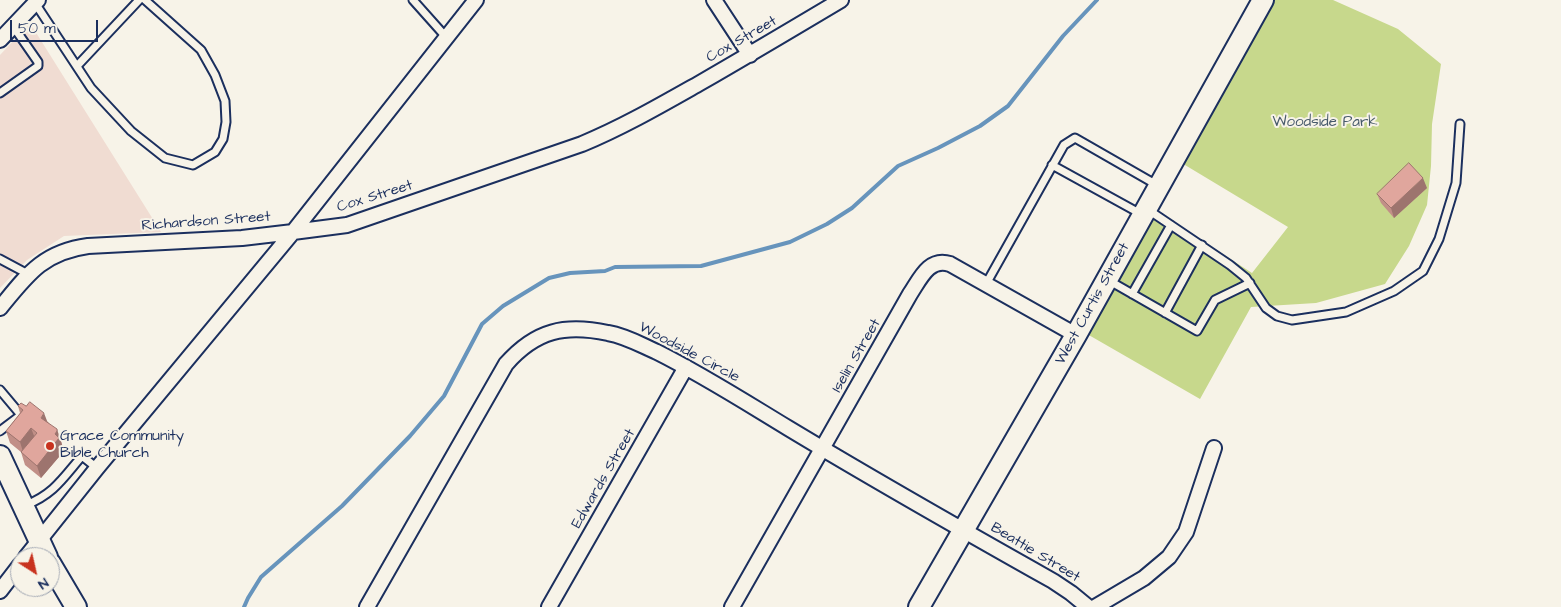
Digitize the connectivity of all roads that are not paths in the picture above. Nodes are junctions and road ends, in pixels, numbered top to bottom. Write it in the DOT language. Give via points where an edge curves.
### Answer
graph roads {
  1 [pos="139,0"];
  2 [pos="145,0"];
  3 [pos="413,0"];
  4 [pos="476,0"];
  5 [pos="714,0"];
  6 [pos="841,0"];
  7 [pos="1264,0"];
  8 [pos="36,2"];
  9 [pos="14,26"];
  10 [pos="446,38"];
  11 [pos="0,40"];
  12 [pos="750,54"];
  13 [pos="77,66"];
  14 [pos="0,93"];
  15 [pos="1460,124"];
  16 [pos="1052,165"];
  17 [pos="1159,187"];
  18 [pos="1145,212"];
  19 [pos="1171,225"];
  20 [pos="292,232"];
  21 [pos="1202,245"];
  22 [pos="0,259"];
  23 [pos="28,274"];
  24 [pos="1107,280"];
  25 [pos="1250,283"];
  26 [pos="986,284"];
  27 [pos="1132,294"];
  28 [pos="0,308"];
  29 [pos="1165,313"];
  30 [pos="1076,335"];
  31 [pos="686,367"];
  32 [pos="0,390"];
  33 [pos="0,431"];
  34 [pos="1214,448"];
  35 [pos="823,449"];
  36 [pos="0,456"];
  37 [pos="97,468"];
  38 [pos="23,506"];
  39 [pos="963,530"];
  40 [pos="42,547"];
  41 [pos="44,547"];
  42 [pos="10,578"];
  43 [pos="60,580"];
  44 [pos="0,591"];
  45 [pos="76,607"];
  46 [pos="367,607"];
  47 [pos="549,607"];
  48 [pos="732,607"];
  49 [pos="919,607"];
  50 [pos="1088,607"];
  51 [pos="1095,607"];
  1 -- 13 [label="lane"];
  2 -- 13 [label="lane" via="201,50 216,75 225,101 226,122 223,139 215,152 194,165 165,158 131,131 91,88"];
  3 -- 10 [label="lane"];
  4 -- 10 [label="street, Richardson Street"];
  5 -- 12 [label="street"];
  6 -- 12 [label="street, Cox Street"];
  7 -- 17 [label="street, West Curtis Street"];
  8 -- 9 [label="street"];
  8 -- 13 [label="lane"];
  9 -- 11 [label="street"];
  9 -- 14 [label="lane" via="38,66"];
  10 -- 20 [label="street, Richardson Street"];
  12 -- 20 [label="street, Cox Street" via="637,119 582,144 347,224"];
  15 -- 25 [label="lane" via="1456,183 1439,239 1423,271 1394,291 1346,312 1284,319 1266,308"];
  16 -- 17 [label="lane" via="1064,144 1075,138"];
  16 -- 18 [label="lane"];
  16 -- 26 [label="lane"];
  17 -- 18 [label="street, West Curtis Street"];
  18 -- 19 [label="lane"];
  18 -- 24 [label="street, West Curtis Street"];
  19 -- 21 [label="lane"];
  19 -- 27 [label="lane"];
  20 -- 23 [label="street, Richardson Street" via="74,248 52,256"];
  20 -- 37 [label="street"];
  21 -- 25 [label="lane"];
  21 -- 29 [label="lane"];
  22 -- 23 [label="lane"];
  23 -- 28 [label="street, Richardson Street"];
  24 -- 27 [label="lane"];
  24 -- 30 [label="street, West Curtis Street"];
  25 -- 29 [label="lane" via="1216,300 1197,331"];
  26 -- 30 [label="street, Iselin Street"];
  26 -- 35 [label="street, Iselin Street" via="950,264 940,262 930,266 910,294"];
  27 -- 29 [label="lane"];
  30 -- 39 [label="street, West Curtis Street"];
  31 -- 35 [label="street, Woodside Circle"];
  31 -- 46 [label="street, Woodside Circle" via="634,341 598,331 554,332 524,345 506,364"];
  31 -- 47 [label="street, Edwards Street"];
  32 -- 33 [label="lane" via="21,415"];
  34 -- 51 [label="street" via="1186,532 1169,557 1144,578"];
  35 -- 39 [label="street, Woodside Circle"];
  35 -- 48 [label="street, Iselin Street"];
  36 -- 38 [label="street"];
  37 -- 38 [label="lane" via="82,456 46,496"];
  37 -- 41 [label="street"];
  38 -- 40 [label="street"];
  39 -- 49 [label="street, West Curtis Street"];
  39 -- 50 [label="street, Beattie Street" via="1054,581"];
  42 -- 44 [label="street"];
  43 -- 45 [label="street"];
}
